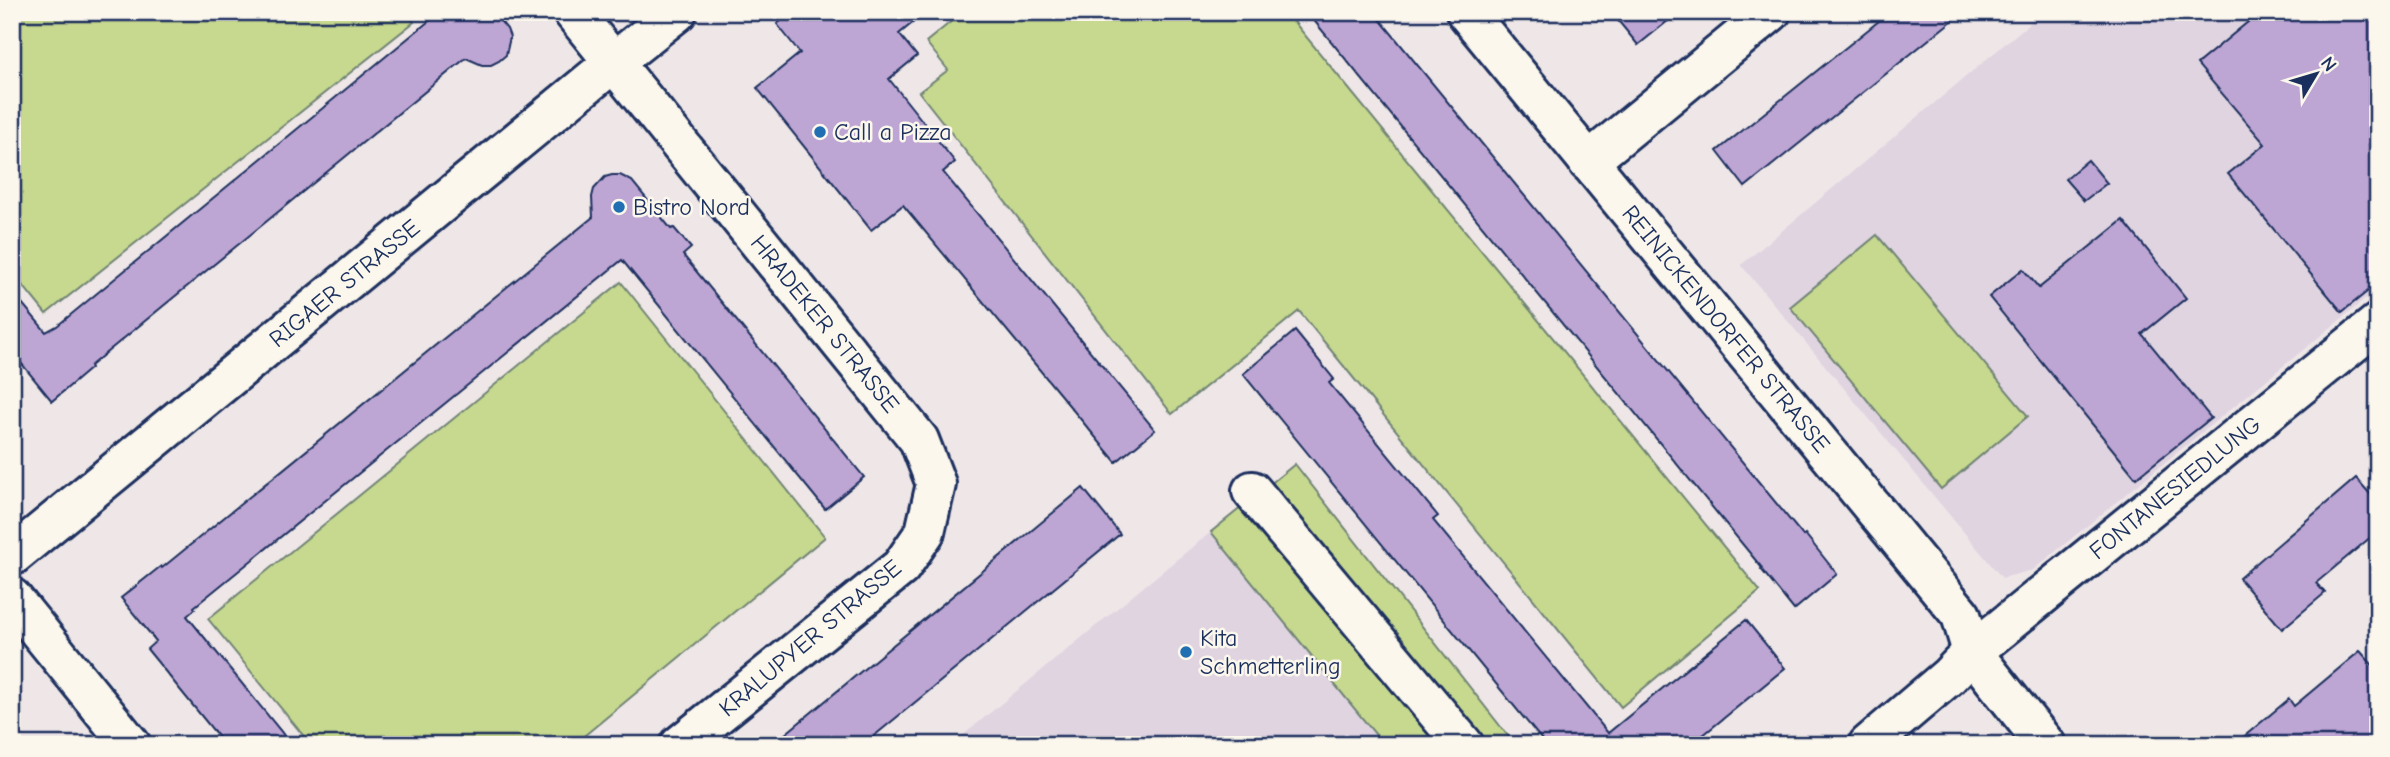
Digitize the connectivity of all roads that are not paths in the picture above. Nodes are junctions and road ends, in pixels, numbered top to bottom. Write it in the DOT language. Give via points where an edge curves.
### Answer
graph roads {
  1 [pos="573,12"];
  2 [pos="677,12"];
  3 [pos="1466,12"];
  4 [pos="1771,12"];
  5 [pos="614,62"];
  6 [pos="1588,162"];
  7 [pos="2378,323"];
  8 [pos="919,440"];
  9 [pos="1252,491"];
  10 [pos="12,556"];
  11 [pos="12,598"];
  12 [pos="1972,652"];
  13 [pos="131,745"];
  14 [pos="680,745"];
  15 [pos="1464,745"];
  16 [pos="1868,745"];
  17 [pos="2046,745"];
  1 -- 5 [label="street, HRADEKER STRASSE"];
  2 -- 5 [label="street, RIGAER STRASSE"];
  3 -- 6 [label="street, REINICKENDORFER STRASSE"];
  4 -- 6 [label="street"];
  5 -- 8 [label="street, HRADEKER STRASSE"];
  5 -- 10 [label="street, RIGAER STRASSE"];
  6 -- 12 [label="street, REINICKENDORFER STRASSE" via="1961,615"];
  7 -- 12 [label="street, FONTANESIEDLUNG"];
  8 -- 14 [label="street, KRALUPYER STRASSE" via="936,484 925,531 901,567"];
  9 -- 15 [label="street"];
  11 -- 13 [label="street"];
  12 -- 16 [label="street, FONTANESIEDLUNG"];
  12 -- 17 [label="street"];
}
